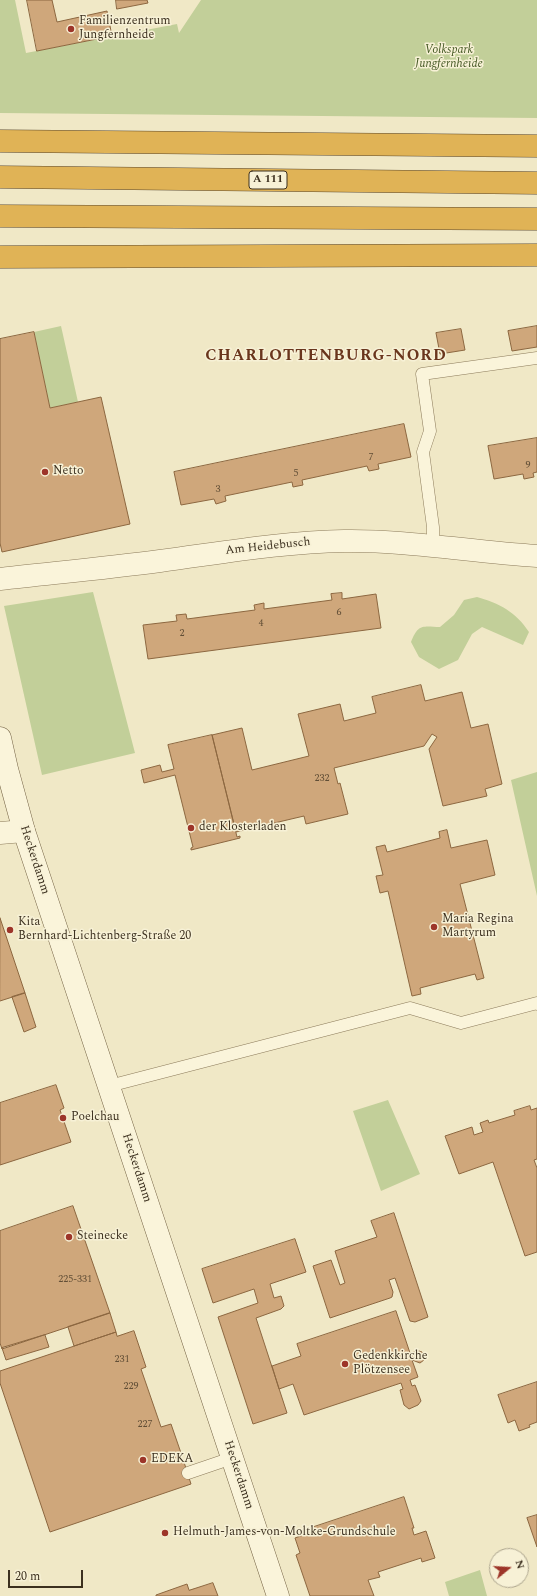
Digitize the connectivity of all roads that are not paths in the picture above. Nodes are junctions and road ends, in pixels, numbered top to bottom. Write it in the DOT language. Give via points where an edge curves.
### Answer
graph roads {
  1 [pos="0,141"];
  2 [pos="537,146"];
  3 [pos="0,178"];
  4 [pos="537,183"];
  5 [pos="0,216"];
  6 [pos="537,219"];
  7 [pos="537,255"];
  8 [pos="0,257"];
  9 [pos="537,358"];
  10 [pos="433,546"];
  11 [pos="537,556"];
  12 [pos="0,579"];
  13 [pos="0,738"];
  14 [pos="3,770"];
  15 [pos="24,831"];
  16 [pos="0,833"];
  17 [pos="537,1004"];
  18 [pos="109,1086"];
  19 [pos="232,1458"];
  20 [pos="188,1473"];
  21 [pos="278,1596"];
  1 -- 2 [label="highway"];
  3 -- 4 [label="highway, A 111"];
  5 -- 6 [label="highway"];
  7 -- 8 [label="highway"];
  9 -- 10 [label="lane" via="422,374 430,430 423,452 433,527"];
  10 -- 11 [label="street, Am Heidebusch" via="491,554"];
  10 -- 12 [label="street, Am Heidebusch" via="344,541 305,543"];
  13 -- 14 [label="street, Heckerdamm"];
  14 -- 15 [label="street, Heckerdamm"];
  15 -- 16 [label="street"];
  15 -- 18 [label="street, Heckerdamm"];
  17 -- 18 [label="lane" via="461,1023 410,1008"];
  18 -- 19 [label="street, Heckerdamm"];
  19 -- 20 [label="lane"];
  19 -- 21 [label="street, Heckerdamm"];
}
